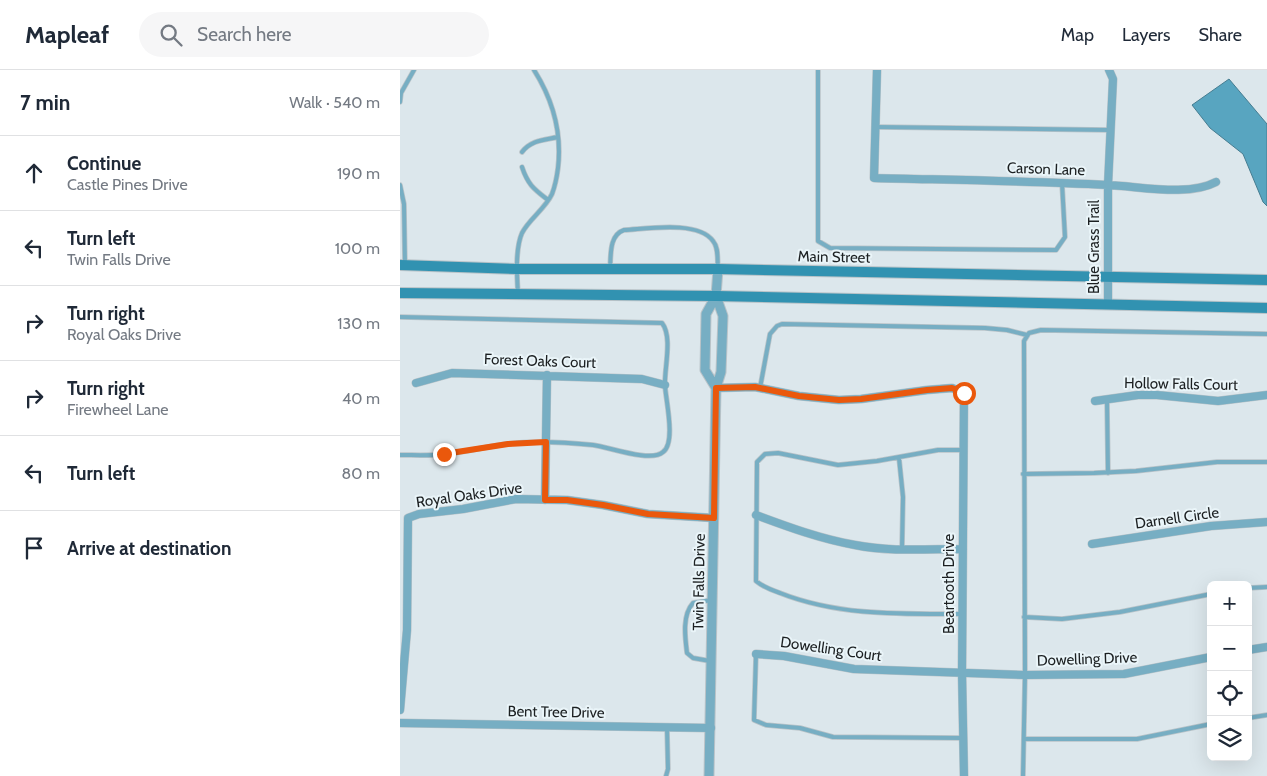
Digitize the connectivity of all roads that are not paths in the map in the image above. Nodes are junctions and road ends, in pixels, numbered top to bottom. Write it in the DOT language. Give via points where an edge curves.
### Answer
graph roads {
  1 [pos="414,70"];
  2 [pos="534,70"];
  3 [pos="818,70"];
  4 [pos="877,70"];
  5 [pos="1108,70"];
  6 [pos="400,102"];
  7 [pos="876,127"];
  8 [pos="1110,130"];
  9 [pos="558,137"];
  10 [pos="522,152"];
  11 [pos="522,167"];
  12 [pos="1216,182"];
  13 [pos="1062,184"];
  14 [pos="1108,185"];
  15 [pos="400,186"];
  16 [pos="548,200"];
  17 [pos="400,229"];
  18 [pos="406,229"];
  19 [pos="403,265"];
  20 [pos="517,269"];
  21 [pos="610,269"];
  22 [pos="718,269"];
  23 [pos="1108,276"];
  24 [pos="1267,280"];
  25 [pos="400,293"];
  26 [pos="518,294"];
  27 [pos="716,296"];
  28 [pos="1108,305"];
  29 [pos="1267,308"];
  30 [pos="400,317"];
  31 [pos="1267,334"];
  32 [pos="1027,336"];
  33 [pos="547,375"];
  34 [pos="416,383"];
  35 [pos="665,384"];
  36 [pos="716,388"];
  37 [pos="760,388"];
  38 [pos="1267,395"];
  39 [pos="1107,399"];
  40 [pos="1095,401"];
  41 [pos="546,442"];
  42 [pos="964,450"];
  43 [pos="400,455"];
  44 [pos="899,458"];
  45 [pos="1267,462"];
  46 [pos="1108,473"];
  47 [pos="1023,474"];
  48 [pos="545,500"];
  49 [pos="756,515"];
  50 [pos="714,518"];
  51 [pos="1267,522"];
  52 [pos="1092,544"];
  53 [pos="902,549"];
  54 [pos="963,549"];
  55 [pos="1267,587"];
  56 [pos="1252,588"];
  57 [pos="1207,595"];
  58 [pos="712,600"];
  59 [pos="962,614"];
  60 [pos="1024,617"];
  61 [pos="404,630"];
  62 [pos="1267,647"];
  63 [pos="1252,649"];
  64 [pos="756,654"];
  65 [pos="1207,658"];
  66 [pos="712,661"];
  67 [pos="962,673"];
  68 [pos="1025,675"];
  69 [pos="400,710"];
  70 [pos="1267,715"];
  71 [pos="1252,717"];
  72 [pos="400,723"];
  73 [pos="1207,725"];
  74 [pos="667,727"];
  75 [pos="711,728"];
  76 [pos="964,738"];
  77 [pos="1024,740"];
  78 [pos="666,776"];
  79 [pos="709,776"];
  80 [pos="964,776"];
  81 [pos="1023,776"];
  1 -- 6 [label="lane" via="401,93"];
  2 -- 9 [label="lane" via="554,110"];
  3 -- 13 [label="lane" via="818,240 830,248 1056,250 1065,237"];
  4 -- 7 [label="street"];
  5 -- 8 [label="street, Blue Grass Trail" via="1113,79"];
  7 -- 8 [label="lane"];
  7 -- 13 [label="street, Carson Lane" via="874,178"];
  8 -- 14 [label="street, Blue Grass Trail"];
  9 -- 10 [label="lane" via="527,145"];
  9 -- 16 [label="lane" via="557,174"];
  11 -- 16 [label="lane" via="530,186"];
  12 -- 14 [label="street, Carson Lane" via="1190,190"];
  13 -- 14 [label="street, Carson Lane"];
  14 -- 23 [label="street, Blue Grass Trail"];
  15 -- 18 [label="lane"];
  16 -- 20 [label="lane" via="522,232"];
  17 -- 18 [label="lane"];
  18 -- 19 [label="lane"];
  19 -- 20 [label="main road, Main Street"];
  20 -- 21 [label="main road, Main Street"];
  20 -- 26 [label="lane"];
  21 -- 22 [label="main road, Main Street"];
  21 -- 22 [label="lane" via="611,248 617,232 686,228 702,232 713,240"];
  22 -- 23 [label="main road, Main Street"];
  22 -- 27 [label="street"];
  23 -- 24 [label="main road, Main Street"];
  23 -- 28 [label="street, Blue Grass Trail"];
  25 -- 26 [label="main road"];
  26 -- 27 [label="main road"];
  27 -- 28 [label="main road"];
  27 -- 36 [label="street, Twin Falls Drive" via="723,316 721,372"];
  27 -- 36 [label="street, Twin Falls Drive" via="706,314 705,370"];
  28 -- 29 [label="main road"];
  30 -- 35 [label="lane" via="662,323 668,338"];
  31 -- 32 [label="lane" via="1041,330"];
  32 -- 37 [label="lane" via="985,328 782,324 770,334"];
  32 -- 47 [label="lane" via="1023,353"];
  33 -- 34 [label="street, Forest Oaks Court" via="452,373"];
  33 -- 35 [label="street, Forest Oaks Court" via="642,379"];
  33 -- 41 [label="street"];
  35 -- 41 [label="lane" via="670,433 668,446 658,455 644,456 595,446"];
  36 -- 37 [label="street"];
  36 -- 50 [label="street, Twin Falls Drive"];
  37 -- 42 [label="street, Beartooth Drive" via="839,400 952,388 964,393"];
  38 -- 39 [label="street, Hollow Falls Court" via="1227,401 1157,395"];
  39 -- 40 [label="street, Hollow Falls Court"];
  39 -- 46 [label="lane"];
  41 -- 43 [label="lane" via="444,454"];
  41 -- 48 [label="street"];
  42 -- 44 [label="lane" via="938,450"];
  42 -- 54 [label="street, Beartooth Drive"];
  44 -- 49 [label="lane" via="838,465 778,453 765,454 757,462"];
  44 -- 53 [label="lane" via="903,497"];
  45 -- 46 [label="lane" via="1218,462"];
  46 -- 47 [label="lane"];
  47 -- 60 [label="lane"];
  48 -- 50 [label="street, Royal Oaks Drive" via="567,500 648,514"];
  48 -- 61 [label="street, Royal Oaks Drive" via="516,499 408,518"];
  49 -- 53 [label="street" via="806,533 857,546"];
  49 -- 59 [label="lane" via="756,581 761,586 833,608 896,614"];
  50 -- 58 [label="street, Twin Falls Drive"];
  51 -- 52 [label="street, Darnell Circle" via="1211,526"];
  53 -- 54 [label="street"];
  54 -- 59 [label="street, Beartooth Drive"];
  55 -- 56 [label="lane"];
  57 -- 60 [label="lane" via="1062,620"];
  58 -- 66 [label="street, Twin Falls Drive"];
  58 -- 66 [label="lane" via="693,603 685,619 687,653 700,660"];
  59 -- 67 [label="street, Beartooth Drive"];
  60 -- 68 [label="lane"];
  61 -- 69 [label="street"];
  62 -- 63 [label="street"];
  64 -- 67 [label="street, Dowelling Court" via="854,669"];
  64 -- 76 [label="lane" via="754,720 766,725 800,728 833,737"];
  65 -- 68 [label="street, Dowelling Drive" via="1124,674"];
  66 -- 75 [label="street, Twin Falls Drive"];
  67 -- 68 [label="street, Dowelling Drive"];
  67 -- 76 [label="street, Beartooth Drive"];
  68 -- 77 [label="lane"];
  70 -- 71 [label="lane"];
  72 -- 74 [label="street, Bent Tree Drive"];
  73 -- 77 [label="lane" via="1137,739"];
  74 -- 75 [label="street, Bent Tree Drive"];
  74 -- 78 [label="lane"];
  75 -- 79 [label="street, Twin Falls Drive"];
  76 -- 80 [label="street, Beartooth Drive"];
  77 -- 81 [label="lane"];
}
